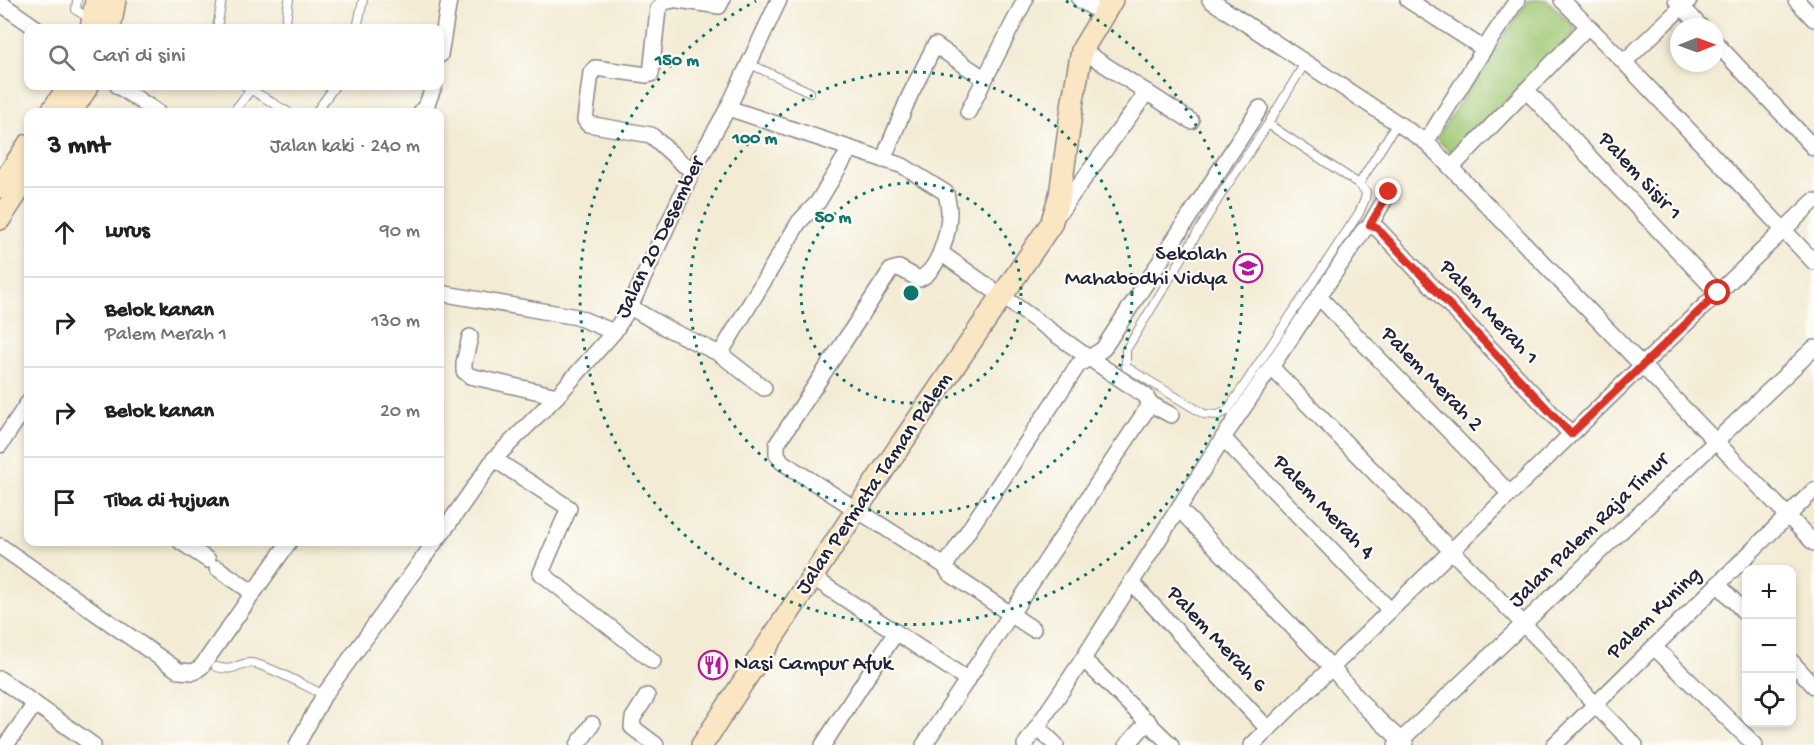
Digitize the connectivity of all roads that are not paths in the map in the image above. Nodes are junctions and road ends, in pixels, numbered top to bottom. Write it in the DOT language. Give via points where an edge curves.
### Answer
graph roads {
  1 [pos="77,0"];
  2 [pos="115,0"];
  3 [pos="222,0"];
  4 [pos="289,0"];
  5 [pos="363,0"];
  6 [pos="449,0"];
  7 [pos="676,0"];
  8 [pos="722,0"];
  9 [pos="780,0"];
  10 [pos="1025,0"];
  11 [pos="1080,0"];
  12 [pos="1210,0"];
  13 [pos="1408,0"];
  14 [pos="1517,0"];
  15 [pos="1562,0"];
  16 [pos="1796,0"];
  17 [pos="1682,2"];
  18 [pos="0,3"];
  19 [pos="1107,7"];
  20 [pos="1694,18"];
  21 [pos="97,19"];
  22 [pos="1814,19"];
  23 [pos="30,24"];
  24 [pos="218,24"];
  25 [pos="286,24"];
  26 [pos="358,24"];
  27 [pos="1588,26"];
  28 [pos="444,31"];
  29 [pos="1484,49"];
  30 [pos="1082,50"];
  31 [pos="1724,52"];
  32 [pos="1624,62"];
  33 [pos="1305,63"];
  34 [pos="750,64"];
  35 [pos="985,79"];
  36 [pos="66,90"];
  37 [pos="85,90"];
  38 [pos="124,90"];
  39 [pos="247,90"];
  40 [pos="254,90"];
  41 [pos="332,90"];
  42 [pos="432,90"];
  43 [pos="1527,91"];
  44 [pos="810,92"];
  45 [pos="1147,92"];
  46 [pos="54,108"];
  47 [pos="74,108"];
  48 [pos="151,108"];
  49 [pos="236,108"];
  50 [pos="282,108"];
  51 [pos="319,108"];
  52 [pos="424,108"];
  53 [pos="728,108"];
  54 [pos="1260,108"];
  55 [pos="968,112"];
  56 [pos="1191,121"];
  57 [pos="1397,123"];
  58 [pos="1268,124"];
  59 [pos="1426,142"];
  60 [pos="1814,148"];
  61 [pos="850,149"];
  62 [pos="24,151"];
  63 [pos="883,160"];
  64 [pos="1452,167"];
  65 [pos="693,170"];
  66 [pos="24,182"];
  67 [pos="1359,184"];
  68 [pos="0,187"];
  69 [pos="1389,192"];
  70 [pos="1814,201"];
  71 [pos="0,219"];
  72 [pos="1050,224"];
  73 [pos="1370,225"];
  74 [pos="1785,229"];
  75 [pos="941,253"];
  76 [pos="1814,262"];
  77 [pos="1718,293"];
  78 [pos="444,294"];
  79 [pos="1003,296"];
  80 [pos="1319,297"];
  81 [pos="630,307"];
  82 [pos="614,332"];
  83 [pos="470,338"];
  84 [pos="1814,348"];
  85 [pos="720,354"];
  86 [pos="1089,358"];
  87 [pos="1643,364"];
  88 [pos="1271,367"];
  89 [pos="764,388"];
  90 [pos="557,396"];
  91 [pos="1149,403"];
  92 [pos="24,410"];
  93 [pos="1170,415"];
  94 [pos="1571,434"];
  95 [pos="1223,438"];
  96 [pos="1717,441"];
  97 [pos="0,446"];
  98 [pos="494,459"];
  99 [pos="1814,490"];
  100 [pos="1510,494"];
  101 [pos="857,508"];
  102 [pos="1179,509"];
  103 [pos="1788,515"];
  104 [pos="444,530"];
  105 [pos="1814,543"];
  106 [pos="0,546"];
  107 [pos="187,546"];
  108 [pos="286,546"];
  109 [pos="432,546"];
  110 [pos="1452,550"];
  111 [pos="945,566"];
  112 [pos="812,577"];
  113 [pos="1131,582"];
  114 [pos="1718,584"];
  115 [pos="252,592"];
  116 [pos="1390,610"];
  117 [pos="1742,610"];
  118 [pos="1011,615"];
  119 [pos="1523,625"];
  120 [pos="1033,629"];
  121 [pos="896,632"];
  122 [pos="1654,647"];
  123 [pos="653,661"];
  124 [pos="1081,662"];
  125 [pos="216,667"];
  126 [pos="1796,667"];
  127 [pos="1332,668"];
  128 [pos="0,679"];
  129 [pos="968,680"];
  130 [pos="1814,686"];
  131 [pos="324,695"];
  132 [pos="647,696"];
  133 [pos="34,704"];
  134 [pos="1595,705"];
  135 [pos="1148,721"];
  136 [pos="592,724"];
  137 [pos="1037,727"];
  138 [pos="1269,729"];
  139 [pos="1401,743"];
  140 [pos="6,745"];
  141 [pos="93,745"];
  142 [pos="297,745"];
  143 [pos="578,745"];
  144 [pos="656,745"];
  145 [pos="702,745"];
  146 [pos="823,745"];
  147 [pos="924,745"];
  148 [pos="1025,745"];
  149 [pos="1056,745"];
  150 [pos="1127,745"];
  151 [pos="1171,745"];
  152 [pos="1252,745"];
  153 [pos="1554,745"];
  154 [pos="1635,745"];
  155 [pos="1755,745"];
  1 -- 21 [label="lane" via="76,10"];
  2 -- 21 [label="street"];
  3 -- 24 [label="lane"];
  4 -- 25 [label="lane"];
  5 -- 26 [label="lane"];
  6 -- 28 [label="street"];
  7 -- 8 [label="street" via="719,6"];
  7 -- 65 [label="street" via="664,2 658,9 651,74 595,68 591,73 585,123 651,135"];
  9 -- 34 [label="street, Jalan 20 Desember"];
  10 -- 35 [label="street"];
  11 -- 19 [label="street"];
  12 -- 33 [label="street"];
  13 -- 29 [label="street"];
  14 -- 29 [label="street"];
  15 -- 27 [label="street"];
  16 -- 22 [label="street"];
  17 -- 20 [label="street"];
  17 -- 32 [label="street"];
  18 -- 23 [label="street"];
  19 -- 30 [label="street, Jalan Permata Taman Palem"];
  27 -- 32 [label="street"];
  27 -- 43 [label="street"];
  29 -- 59 [label="street"];
  30 -- 45 [label="street"];
  30 -- 72 [label="street, Jalan Permata Taman Palem" via="1060,195"];
  31 -- 60 [label="street"];
  32 -- 74 [label="street"];
  33 -- 57 [label="street"];
  33 -- 58 [label="lane"];
  34 -- 44 [label="lane"];
  34 -- 53 [label="street, Jalan 20 Desember"];
  35 -- 55 [label="street"];
  35 -- 63 [label="street" via="935,45"];
  36 -- 46 [label="street"];
  37 -- 47 [label="street"];
  38 -- 48 [label="street"];
  39 -- 49 [label="lane"];
  40 -- 50 [label="lane"];
  41 -- 51 [label="lane"];
  42 -- 52 [label="street"];
  43 -- 64 [label="street"];
  43 -- 77 [label="street, Palem Sisir 1"];
  45 -- 56 [label="street"];
  45 -- 72 [label="street"];
  53 -- 61 [label="street"];
  53 -- 65 [label="street, Jalan 20 Desember"];
  54 -- 86 [label="street" via="1103,349"];
  57 -- 59 [label="street"];
  57 -- 67 [label="lane"];
  58 -- 67 [label="lane"];
  58 -- 67 [label="lane" via="1132,338 1126,350 1126,367 1204,414 1227,411 1359,213 1366,192"];
  59 -- 64 [label="street"];
  61 -- 63 [label="street"];
  61 -- 85 [label="street" via="818,202 799,222"];
  62 -- 68 [label="street"];
  63 -- 75 [label="street" via="903,166 946,193 949,212"];
  64 -- 87 [label="street"];
  65 -- 81 [label="street, Jalan 20 Desember"];
  66 -- 71 [label="street"];
  69 -- 73 [label="street"];
  70 -- 74 [label="street"];
  72 -- 79 [label="street, Jalan Permata Taman Palem"];
  73 -- 80 [label="street"];
  73 -- 94 [label="street, Palem Merah 1"];
  74 -- 76 [label="street"];
  74 -- 77 [label="street"];
  75 -- 79 [label="street"];
  75 -- 101 [label="street" via="927,276 919,279 899,268 891,270 777,444 782,462"];
  77 -- 87 [label="street"];
  78 -- 82 [label="street" via="577,317"];
  79 -- 86 [label="street"];
  79 -- 101 [label="street, Jalan Permata Taman Palem"];
  80 -- 88 [label="street"];
  80 -- 100 [label="street, Palem Merah 2"];
  81 -- 82 [label="street, Jalan 20 Desember"];
  81 -- 85 [label="street"];
  82 -- 90 [label="street, Jalan 20 Desember"];
  83 -- 90 [label="street" via="464,371 470,376"];
  84 -- 96 [label="street, Jalan Palem Raja Timur"];
  85 -- 89 [label="street"];
  86 -- 91 [label="street" via="1146,396"];
  86 -- 111 [label="street" via="1078,365"];
  87 -- 94 [label="street"];
  87 -- 96 [label="street"];
  88 -- 95 [label="street"];
  88 -- 110 [label="street"];
  90 -- 98 [label="street, Jalan 20 Desember"];
  91 -- 93 [label="street"];
  91 -- 118 [label="street"];
  92 -- 97 [label="street"];
  94 -- 100 [label="street"];
  95 -- 102 [label="street"];
  95 -- 116 [label="street, Palem Merah 4"];
  96 -- 103 [label="street"];
  96 -- 119 [label="street, Jalan Palem Raja Timur"];
  98 -- 104 [label="street, Jalan 20 Desember"];
  98 -- 123 [label="street" via="569,508 541,573"];
  99 -- 103 [label="street, Palem Kuning"];
  100 -- 110 [label="street"];
  101 -- 111 [label="street"];
  101 -- 112 [label="street, Jalan Permata Taman Palem"];
  102 -- 113 [label="street"];
  102 -- 127 [label="street"];
  103 -- 105 [label="street"];
  103 -- 114 [label="street, Palem Kuning"];
  106 -- 115 [label="street" via="179,671 194,672 202,666"];
  107 -- 115 [label="street"];
  108 -- 115 [label="street"];
  109 -- 131 [label="street"];
  110 -- 116 [label="street"];
  110 -- 119 [label="street"];
  111 -- 118 [label="street" via="949,573"];
  112 -- 121 [label="street"];
  112 -- 145 [label="street, Jalan Permata Taman Palem"];
  113 -- 124 [label="street"];
  113 -- 138 [label="street, Palem Merah 6"];
  114 -- 117 [label="street"];
  114 -- 122 [label="street, Palem Kuning"];
  116 -- 127 [label="street"];
  118 -- 120 [label="street"];
  118 -- 129 [label="street"];
  119 -- 134 [label="street"];
  119 -- 139 [label="street, Jalan Palem Raja Timur"];
  121 -- 129 [label="street"];
  121 -- 146 [label="street"];
  122 -- 134 [label="street, Palem Kuning"];
  122 -- 155 [label="street"];
  124 -- 135 [label="street"];
  124 -- 137 [label="street"];
  125 -- 131 [label="lane" via="230,670 249,663 262,666"];
  126 -- 130 [label="street"];
  127 -- 138 [label="street"];
  127 -- 139 [label="street"];
  128 -- 133 [label="street"];
  129 -- 147 [label="street"];
  131 -- 142 [label="street"];
  132 -- 144 [label="street" via="633,718 632,727"];
  133 -- 140 [label="street"];
  133 -- 141 [label="street"];
  134 -- 153 [label="street, Palem Kuning"];
  134 -- 154 [label="street"];
  135 -- 150 [label="street"];
  135 -- 151 [label="street"];
  136 -- 143 [label="street"];
  137 -- 148 [label="street"];
  137 -- 149 [label="street"];
  138 -- 152 [label="street"];
}
